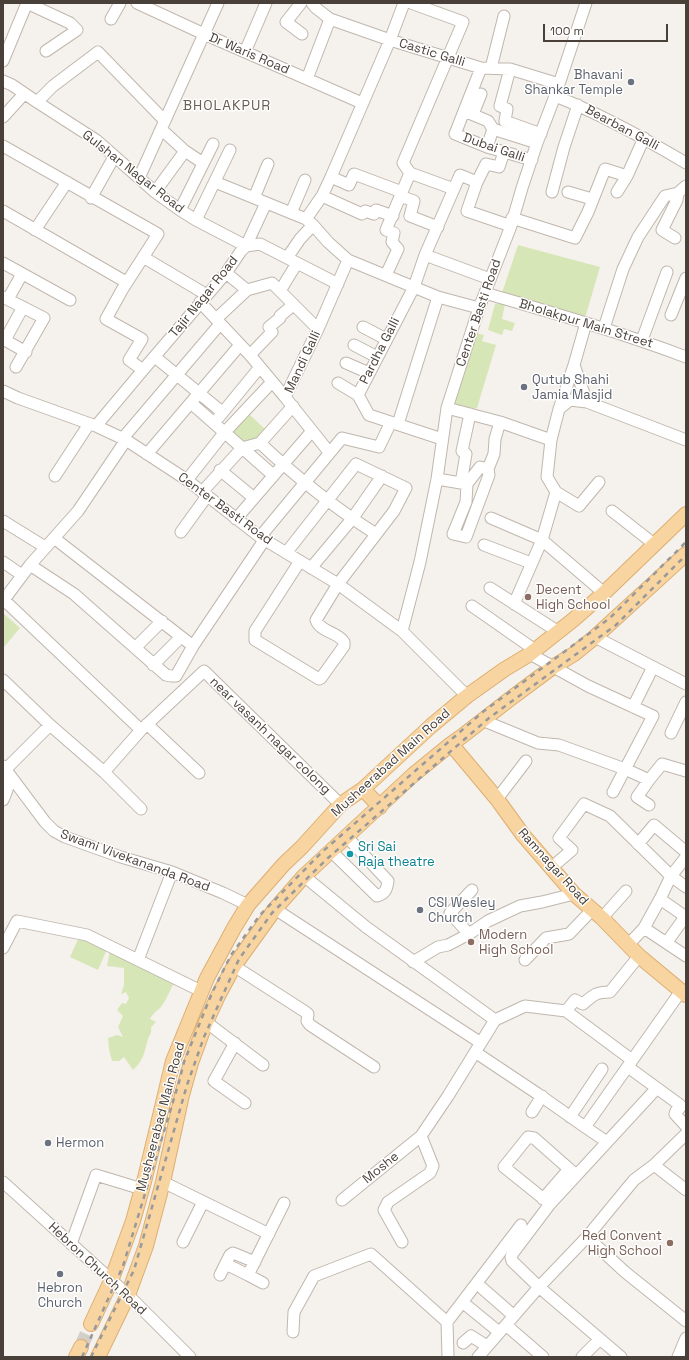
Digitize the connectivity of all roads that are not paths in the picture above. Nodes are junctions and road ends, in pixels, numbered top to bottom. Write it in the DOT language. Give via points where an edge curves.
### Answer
graph roads {
  1 [pos="27,3"];
  2 [pos="120,3"];
  3 [pos="137,3"];
  4 [pos="218,3"];
  5 [pos="266,3"];
  6 [pos="301,3"];
  7 [pos="404,3"];
  8 [pos="411,3"];
  9 [pos="586,3"];
  10 [pos="315,5"];
  11 [pos="504,16"];
  12 [pos="112,19"];
  13 [pos="330,19"];
  14 [pos="204,34"];
  15 [pos="302,34"];
  16 [pos="390,40"];
  17 [pos="46,51"];
  18 [pos="245,52"];
  19 [pos="448,59"];
  20 [pos="3,61"];
  21 [pos="486,68"];
  22 [pos="510,69"];
  23 [pos="307,79"];
  24 [pos="3,81"];
  25 [pos="559,84"];
  26 [pos="24,94"];
  27 [pos="481,94"];
  28 [pos="555,96"];
  29 [pos="37,102"];
  30 [pos="362,103"];
  31 [pos="578,105"];
  32 [pos="468,113"];
  33 [pos="3,117"];
  34 [pos="163,125"];
  35 [pos="493,129"];
  36 [pos="644,138"];
  37 [pos="539,139"];
  38 [pos="213,144"];
  39 [pos="3,146"];
  40 [pos="487,147"];
  41 [pos="230,150"];
  42 [pos="185,151"];
  43 [pos="504,152"];
  44 [pos="114,156"];
  45 [pos="532,160"];
  46 [pos="203,163"];
  47 [pos="686,163"];
  48 [pos="268,164"];
  49 [pos="410,174"];
  50 [pos="627,176"];
  51 [pos="332,177"];
  52 [pos="140,178"];
  53 [pos="305,180"];
  54 [pos="67,182"];
  55 [pos="215,182"];
  56 [pos="477,182"];
  57 [pos="454,189"];
  58 [pos="155,192"];
  59 [pos="552,192"];
  60 [pos="568,192"];
  61 [pos="617,192"];
  62 [pos="680,193"];
  63 [pos="401,194"];
  64 [pos="322,196"];
  65 [pos="91,198"];
  66 [pos="254,198"];
  67 [pos="592,199"];
  68 [pos="266,203"];
  69 [pos="686,207"];
  70 [pos="180,210"];
  71 [pos="3,211"];
  72 [pos="291,213"];
  73 [pos="393,216"];
  74 [pos="196,220"];
  75 [pos="309,222"];
  76 [pos="512,222"];
  77 [pos="438,227"];
  78 [pos="35,230"];
  79 [pos="675,238"];
  80 [pos="246,246"];
  81 [pos="425,255"];
  82 [pos="142,257"];
  83 [pos="287,258"];
  84 [pos="348,260"];
  85 [pos="3,263"];
  86 [pos="297,263"];
  87 [pos="667,272"];
  88 [pos="226,273"];
  89 [pos="22,274"];
  90 [pos="386,275"];
  91 [pos="686,278"];
  92 [pos="490,279"];
  93 [pos="126,282"];
  94 [pos="338,284"];
  95 [pos="414,287"];
  96 [pos="247,290"];
  97 [pos="280,291"];
  98 [pos="485,293"];
  99 [pos="438,297"];
  100 [pos="4,298"];
  101 [pos="204,298"];
  102 [pos="70,300"];
  103 [pos="293,305"];
  104 [pos="23,307"];
  105 [pos="479,308"];
  106 [pos="671,315"];
  107 [pos="218,321"];
  108 [pos="586,323"];
  109 [pos="363,327"];
  110 [pos="604,328"];
  111 [pos="318,329"];
  112 [pos="386,339"];
  113 [pos="4,340"];
  114 [pos="642,340"];
  115 [pos="240,344"];
  116 [pos="354,346"];
  117 [pos="26,352"];
  118 [pos="250,355"];
  119 [pos="154,357"];
  120 [pos="377,357"];
  121 [pos="686,357"];
  122 [pos="346,363"];
  123 [pos="574,365"];
  124 [pos="16,367"];
  125 [pos="260,368"];
  126 [pos="143,370"];
  127 [pos="369,373"];
  128 [pos="176,375"];
  129 [pos="272,382"];
  130 [pos="338,383"];
  131 [pos="3,391"];
  132 [pos="199,393"];
  133 [pos="358,395"];
  134 [pos="285,397"];
  135 [pos="587,402"];
  136 [pos="191,403"];
  137 [pos="292,406"];
  138 [pos="447,408"];
  139 [pos="560,409"];
  140 [pos="222,412"];
  141 [pos="470,414"];
  142 [pos="500,422"];
  143 [pos="395,423"];
  144 [pos="215,424"];
  145 [pos="92,425"];
  146 [pos="312,431"];
  147 [pos="224,433"];
  148 [pos="124,439"];
  149 [pos="442,439"];
  150 [pos="551,440"];
  151 [pos="686,440"];
  152 [pos="260,443"];
  153 [pos="242,448"];
  154 [pos="329,452"];
  155 [pos="147,454"];
  156 [pos="283,464"];
  157 [pos="488,469"];
  158 [pos="220,470"];
  159 [pos="274,475"];
  160 [pos="55,476"];
  161 [pos="382,476"];
  162 [pos="437,479"];
  163 [pos="187,480"];
  164 [pos="599,482"];
  165 [pos="305,483"];
  166 [pos="464,484"];
  167 [pos="556,492"];
  168 [pos="204,494"];
  169 [pos="254,498"];
  170 [pos="328,501"];
  171 [pos="466,502"];
  172 [pos="478,506"];
  173 [pos="612,511"];
  174 [pos="686,514"];
  175 [pos="236,518"];
  176 [pos="491,518"];
  177 [pos="352,519"];
  178 [pos="3,521"];
  179 [pos="181,532"];
  180 [pos="376,534"];
  181 [pos="54,538"];
  182 [pos="262,538"];
  183 [pos="542,540"];
  184 [pos="654,544"];
  185 [pos="484,545"];
  186 [pos="45,547"];
  187 [pos="286,553"];
  188 [pos="686,554"];
  189 [pos="300,561"];
  190 [pos="3,562"];
  191 [pos="531,562"];
  192 [pos="30,565"];
  193 [pos="311,568"];
  194 [pos="22,575"];
  195 [pos="338,584"];
  196 [pos="490,588"];
  197 [pos="604,593"];
  198 [pos="3,601"];
  199 [pos="514,604"];
  200 [pos="472,606"];
  201 [pos="162,621"];
  202 [pos="402,631"];
  203 [pos="557,631"];
  204 [pos="181,637"];
  205 [pos="594,637"];
  206 [pos="193,646"];
  207 [pos="135,648"];
  208 [pos="532,652"];
  209 [pos="153,665"];
  210 [pos="553,667"];
  211 [pos="653,667"];
  212 [pos="3,680"];
  213 [pos="686,684"];
  214 [pos="467,696"];
  215 [pos="686,702"];
  216 [pos="633,706"];
  217 [pos="482,720"];
  218 [pos="50,725"];
  219 [pos="144,727"];
  220 [pos="671,733"];
  221 [pos="451,744"];
  222 [pos="526,761"];
  223 [pos="625,769"];
  224 [pos="686,770"];
  225 [pos="4,771"];
  226 [pos="104,772"];
  227 [pos="198,773"];
  228 [pos="649,780"];
  229 [pos="362,789"];
  230 [pos="613,792"];
  231 [pos="497,799"];
  232 [pos="3,800"];
  233 [pos="340,805"];
  234 [pos="649,805"];
  235 [pos="380,807"];
  236 [pos="140,810"];
  237 [pos="347,837"];
  238 [pos="638,844"];
  239 [pos="331,851"];
  240 [pos="686,852"];
  241 [pos="686,857"];
  242 [pos="551,868"];
  243 [pos="172,872"];
  244 [pos="304,876"];
  245 [pos="671,876"];
  246 [pos="686,886"];
  247 [pos="472,890"];
  248 [pos="626,891"];
  249 [pos="574,894"];
  250 [pos="660,899"];
  251 [pos="248,905"];
  252 [pos="275,909"];
  253 [pos="597,914"];
  254 [pos="685,917"];
  255 [pos="644,928"];
  256 [pos="469,934"];
  257 [pos="667,942"];
  258 [pos="628,945"];
  259 [pos="3,948"];
  260 [pos="639,956"];
  261 [pos="686,956"];
  262 [pos="138,960"];
  263 [pos="525,960"];
  264 [pos="413,962"];
  265 [pos="234,966"];
  266 [pos="201,991"];
  267 [pos="683,993"];
  268 [pos="566,1011"];
  269 [pos="495,1020"];
  270 [pos="206,1022"];
  271 [pos="235,1043"];
  272 [pos="478,1048"];
  273 [pos="630,1064"];
  274 [pos="263,1065"];
  275 [pos="374,1067"];
  276 [pos="602,1069"];
  277 [pos="656,1089"];
  278 [pos="166,1090"];
  279 [pos="182,1095"];
  280 [pos="542,1096"];
  281 [pos="245,1103"];
  282 [pos="532,1112"];
  283 [pos="570,1117"];
  284 [pos="686,1126"];
  285 [pos="585,1127"];
  286 [pos="420,1136"];
  287 [pos="685,1137"];
  288 [pos="607,1142"];
  289 [pos="654,1165"];
  290 [pos="573,1172"];
  291 [pos="3,1182"];
  292 [pos="163,1182"];
  293 [pos="142,1189"];
  294 [pos="686,1190"];
  295 [pos="342,1200"];
  296 [pos="546,1201"];
  297 [pos="203,1202"];
  298 [pos="284,1203"];
  299 [pos="521,1225"];
  300 [pos="269,1234"];
  301 [pos="587,1238"];
  302 [pos="183,1242"];
  303 [pos="402,1242"];
  304 [pos="71,1244"];
  305 [pos="255,1262"];
  306 [pos="226,1264"];
  307 [pos="220,1275"];
  308 [pos="248,1275"];
  309 [pos="111,1281"];
  310 [pos="263,1283"];
  311 [pos="539,1287"];
  312 [pos="482,1288"];
  313 [pos="128,1295"];
  314 [pos="466,1305"];
  315 [pos="514,1316"];
  316 [pos="686,1321"];
  317 [pos="447,1322"];
  318 [pos="91,1324"];
  319 [pos="502,1328"];
  320 [pos="292,1332"];
  321 [pos="600,1338"];
  322 [pos="686,1338"];
  323 [pos="463,1343"];
  324 [pos="487,1346"];
  325 [pos="98,1357"];
  326 [pos="190,1357"];
  327 [pos="448,1357"];
  328 [pos="478,1357"];
  329 [pos="542,1357"];
  330 [pos="582,1357"];
  331 [pos="621,1357"];
  332 [pos="678,1357"];
  1 -- 17 [label="street" via="70,23 77,30"];
  1 -- 20 [label="street"];
  2 -- 12 [label="street"];
  3 -- 14 [label="street, Dr Waris Road"];
  4 -- 14 [label="street"];
  5 -- 18 [label="street"];
  6 -- 15 [label="street" via="286,22"];
  7 -- 16 [label="street"];
  8 -- 19 [label="street" via="463,22"];
  9 -- 25 [label="street, Center Basti Road"];
  10 -- 13 [label="street, Castic Galli"];
  11 -- 21 [label="street, Dubai Galli"];
  13 -- 16 [label="street, Castic Galli"];
  13 -- 23 [label="street"];
  14 -- 18 [label="street, Dr Waris Road"];
  14 -- 34 [label="street"];
  16 -- 19 [label="street, Castic Galli"];
  16 -- 30 [label="street"];
  18 -- 23 [label="street, Dr Waris Road"];
  19 -- 21 [label="street, Castic Galli"];
  19 -- 49 [label="street" via="403,163"];
  21 -- 22 [label="street, Castic Galli"];
  21 -- 32 [label="street, Dubai Galli"];
  22 -- 25 [label="street, Castic Galli"];
  22 -- 37 [label="street" via="500,106 507,109 505,120"];
  23 -- 30 [label="street, Dr Waris Road"];
  24 -- 26 [label="street, Gulshan Nagar Road"];
  25 -- 28 [label="street, Center Basti Road"];
  26 -- 29 [label="street, Gulshan Nagar Road"];
  26 -- 33 [label="street"];
  27 -- 32 [label="street"];
  28 -- 31 [label="street, Bearban Galli"];
  28 -- 37 [label="street, Center Basti Road"];
  29 -- 34 [label="street" via="53,86 98,52"];
  29 -- 44 [label="street, Gulshan Nagar Road" via="96,140"];
  30 -- 51 [label="street"];
  31 -- 36 [label="street, Bearban Galli"];
  31 -- 59 [label="street"];
  32 -- 35 [label="street" via="488,121"];
  32 -- 40 [label="street, Dubai Galli" via="455,134"];
  34 -- 42 [label="street"];
  34 -- 52 [label="street"];
  35 -- 37 [label="street"];
  35 -- 40 [label="street"];
  36 -- 47 [label="street, Bearban Galli"];
  36 -- 50 [label="street"];
  37 -- 45 [label="street, Center Basti Road"];
  38 -- 46 [label="street"];
  39 -- 54 [label="street"];
  40 -- 43 [label="street, Dubai Galli"];
  41 -- 55 [label="street"];
  42 -- 46 [label="street"];
  42 -- 58 [label="street"];
  43 -- 45 [label="street, Dubai Galli"];
  43 -- 56 [label="street" via="499,167 486,164"];
  44 -- 52 [label="street, Gulshan Nagar Road"];
  44 -- 65 [label="street"];
  45 -- 76 [label="street, Center Basti Road"];
  46 -- 70 [label="street"];
  48 -- 66 [label="street"];
  49 -- 57 [label="street"];
  49 -- 63 [label="street"];
  50 -- 61 [label="street"];
  50 -- 67 [label="street" via="604,168"];
  51 -- 63 [label="street" via="349,185 354,174"];
  51 -- 64 [label="street"];
  52 -- 58 [label="street, Gulshan Nagar Road"];
  53 -- 72 [label="street"];
  54 -- 65 [label="street"];
  54 -- 78 [label="street"];
  55 -- 66 [label="street"];
  55 -- 74 [label="street"];
  56 -- 57 [label="street, Pardha Galli" via="460,175"];
  56 -- 76 [label="street" via="468,211"];
  57 -- 77 [label="street, Pardha Galli"];
  58 -- 70 [label="street, Gulshan Nagar Road"];
  60 -- 67 [label="street"];
  62 -- 69 [label="street"];
  62 -- 79 [label="street" via="662,230"];
  62 -- 110 [label="street" via="665,196 638,237 623,269"];
  63 -- 73 [label="street"];
  63 -- 77 [label="street" via="414,201 410,216"];
  64 -- 73 [label="street" via="362,214 365,211 374,214 376,210"];
  64 -- 75 [label="street"];
  65 -- 82 [label="street" via="158,234"];
  66 -- 68 [label="street"];
  67 -- 76 [label="street" via="575,238"];
  68 -- 72 [label="street"];
  68 -- 80 [label="street"];
  70 -- 74 [label="street, Gulshan Nagar Road"];
  71 -- 78 [label="street"];
  72 -- 75 [label="street"];
  73 -- 90 [label="street" via="386,230 394,233 392,242 398,250"];
  74 -- 80 [label="street, Gulshan Nagar Road"];
  75 -- 83 [label="street"];
  75 -- 84 [label="street"];
  76 -- 92 [label="street, Center Basti Road"];
  77 -- 81 [label="street, Pardha Galli"];
  78 -- 93 [label="street"];
  80 -- 83 [label="street, Tajir Nagar Road" via="260,244"];
  80 -- 88 [label="street, Tajir Nagar Road"];
  81 -- 92 [label="street"];
  81 -- 95 [label="street, Pardha Galli"];
  82 -- 93 [label="street"];
  82 -- 101 [label="street"];
  83 -- 86 [label="street, Tajir Nagar Road"];
  84 -- 90 [label="street"];
  84 -- 94 [label="street, Mandi Galli"];
  85 -- 89 [label="street"];
  86 -- 94 [label="street, Tajir Nagar Road"];
  86 -- 97 [label="street"];
  87 -- 114 [label="street"];
  88 -- 96 [label="street"];
  88 -- 101 [label="street, Tajir Nagar Road"];
  89 -- 100 [label="street"];
  89 -- 102 [label="street"];
  90 -- 95 [label="street"];
  91 -- 106 [label="street"];
  92 -- 98 [label="street, Center Basti Road"];
  93 -- 126 [label="street" via="106,319 142,339 129,360"];
  94 -- 111 [label="street, Mandi Galli"];
  95 -- 99 [label="street"];
  95 -- 112 [label="street, Pardha Galli"];
  96 -- 97 [label="street" via="272,283"];
  96 -- 107 [label="street"];
  97 -- 103 [label="street"];
  98 -- 105 [label="street, Center Basti Road"];
  98 -- 108 [label="street, Bholakpur Main Street"];
  99 -- 105 [label="street"];
  99 -- 143 [label="street"];
  100 -- 104 [label="street"];
  101 -- 107 [label="street"];
  101 -- 119 [label="street, Tajir Nagar Road"];
  103 -- 111 [label="street"];
  103 -- 118 [label="street" via="269,328 272,332"];
  104 -- 113 [label="street"];
  104 -- 117 [label="street" via="44,318"];
  105 -- 138 [label="street, Center Basti Road"];
  107 -- 115 [label="street"];
  107 -- 128 [label="street"];
  108 -- 110 [label="street, Bholakpur Main Street"];
  108 -- 123 [label="street"];
  109 -- 112 [label="street"];
  110 -- 114 [label="street, Bholakpur Main Street"];
  111 -- 134 [label="street, Mandi Galli"];
  112 -- 120 [label="street, Pardha Galli"];
  113 -- 117 [label="street"];
  114 -- 121 [label="street, Bholakpur Main Street"];
  115 -- 118 [label="street"];
  115 -- 132 [label="street"];
  116 -- 120 [label="street"];
  117 -- 124 [label="street"];
  118 -- 125 [label="street"];
  119 -- 126 [label="street, Tajir Nagar Road"];
  119 -- 128 [label="street"];
  120 -- 127 [label="street, Pardha Galli"];
  122 -- 127 [label="street"];
  123 -- 135 [label="street"];
  123 -- 139 [label="street"];
  125 -- 129 [label="street"];
  125 -- 140 [label="street"];
  126 -- 145 [label="street, Tajir Nagar Road"];
  127 -- 133 [label="street, Pardha Galli"];
  128 -- 132 [label="street"];
  128 -- 148 [label="street"];
  129 -- 134 [label="street"];
  129 -- 147 [label="street"];
  130 -- 133 [label="street"];
  131 -- 145 [label="street, Center Basti Road"];
  132 -- 136 [label="street"];
  132 -- 140 [label="street"];
  133 -- 143 [label="street, Pardha Galli" via="369,415"];
  134 -- 137 [label="street, Mandi Galli"];
  135 -- 139 [label="street" via="570,400"];
  135 -- 151 [label="street"];
  136 -- 144 [label="street"];
  136 -- 155 [label="street"];
  137 -- 146 [label="street, Mandi Galli"];
  137 -- 152 [label="street"];
  138 -- 141 [label="street"];
  138 -- 149 [label="street, Center Basti Road"];
  139 -- 150 [label="street"];
  140 -- 144 [label="street"];
  141 -- 142 [label="street"];
  141 -- 166 [label="street" via="462,452 466,454"];
  142 -- 150 [label="street"];
  142 -- 157 [label="street" via="494,454"];
  143 -- 149 [label="street"];
  143 -- 154 [label="street" via="379,447 342,438"];
  144 -- 147 [label="street"];
  145 -- 148 [label="street, Center Basti Road"];
  145 -- 160 [label="street, Tajir Nagar Road"];
  146 -- 154 [label="street, Mandi Galli"];
  146 -- 156 [label="street"];
  147 -- 153 [label="street"];
  147 -- 163 [label="street"];
  148 -- 155 [label="street, Center Basti Road"];
  148 -- 181 [label="street" via="78,511"];
  149 -- 162 [label="street, Center Basti Road"];
  150 -- 167 [label="street" via="547,477"];
  152 -- 153 [label="street"];
  152 -- 156 [label="street"];
  153 -- 158 [label="street"];
  153 -- 159 [label="street"];
  154 -- 165 [label="street"];
  155 -- 163 [label="street, Center Basti Road"];
  156 -- 159 [label="street"];
  156 -- 165 [label="street"];
  157 -- 166 [label="street" via="480,467"];
  157 -- 172 [label="street" via="489,475"];
  158 -- 168 [label="street"];
  158 -- 169 [label="street"];
  159 -- 169 [label="street"];
  161 -- 170 [label="street" via="356,464"];
  161 -- 177 [label="street"];
  161 -- 180 [label="street" via="406,488 394,511"];
  162 -- 166 [label="street"];
  162 -- 202 [label="street, Center Basti Road" via="414,589"];
  163 -- 168 [label="street, Center Basti Road"];
  164 -- 167 [label="street" via="579,506"];
  165 -- 170 [label="street"];
  165 -- 182 [label="street"];
  166 -- 171 [label="street"];
  167 -- 183 [label="street"];
  168 -- 175 [label="street, Center Basti Road"];
  168 -- 179 [label="street"];
  169 -- 175 [label="street"];
  170 -- 177 [label="street"];
  170 -- 187 [label="street"];
  171 -- 172 [label="street"];
  171 -- 172 [label="street" via="453,534 466,537"];
  173 -- 184 [label="street"];
  174 -- 184 [label="main road, Musheerabad Main Road"];
  175 -- 182 [label="street, Center Basti Road"];
  176 -- 183 [label="street"];
  177 -- 180 [label="street"];
  177 -- 193 [label="street"];
  178 -- 186 [label="street"];
  180 -- 195 [label="street"];
  181 -- 186 [label="street"];
  181 -- 201 [label="street"];
  182 -- 187 [label="street, Center Basti Road"];
  182 -- 206 [label="street"];
  183 -- 191 [label="street"];
  183 -- 197 [label="street"];
  184 -- 197 [label="main road, Musheerabad Main Road"];
  185 -- 191 [label="street"];
  186 -- 192 [label="street"];
  187 -- 189 [label="street, Center Basti Road"];
  188 -- 205 [label="main road, Musheerabad Main Road"];
  189 -- 193 [label="street, Center Basti Road"];
  189 -- 195 [label="street" via="254,635 255,640 318,679 344,646 342,639 322,627 316,620"];
  190 -- 194 [label="street"];
  191 -- 199 [label="street"];
  192 -- 194 [label="street"];
  192 -- 207 [label="street" via="74,594"];
  193 -- 195 [label="street, Center Basti Road"];
  194 -- 198 [label="street"];
  195 -- 202 [label="street, Center Basti Road"];
  196 -- 199 [label="street"];
  197 -- 203 [label="main road, Musheerabad Main Road"];
  198 -- 219 [label="street"];
  199 -- 203 [label="street"];
  200 -- 208 [label="street"];
  201 -- 204 [label="street"];
  201 -- 207 [label="street"];
  202 -- 214 [label="street, Center Basti Road"];
  203 -- 208 [label="main road, Musheerabad Main Road"];
  204 -- 206 [label="street"];
  204 -- 209 [label="street"];
  205 -- 210 [label="main road, Musheerabad Main Road"];
  205 -- 211 [label="street"];
  206 -- 209 [label="street" via="176,676 166,675"];
  207 -- 209 [label="street"];
  208 -- 210 [label="street"];
  208 -- 214 [label="main road, Musheerabad Main Road"];
  210 -- 216 [label="street"];
  210 -- 217 [label="main road, Musheerabad Main Road"];
  211 -- 213 [label="street"];
  211 -- 216 [label="street"];
  212 -- 218 [label="street"];
  214 -- 229 [label="main road, Musheerabad Main Road"];
  215 -- 220 [label="street"];
  216 -- 223 [label="street" via="653,716"];
  217 -- 221 [label="main road, Musheerabad Main Road"];
  217 -- 223 [label="street" via="538,743 559,745"];
  218 -- 225 [label="street"];
  218 -- 226 [label="street"];
  219 -- 226 [label="street"];
  219 -- 227 [label="street"];
  219 -- 233 [label="street, near vasanh nagar colong" via="204,671"];
  221 -- 231 [label="main road, Ramnagar Road"];
  221 -- 235 [label="main road, Musheerabad Main Road"];
  222 -- 231 [label="street"];
  223 -- 228 [label="street"];
  223 -- 230 [label="street"];
  224 -- 228 [label="street" via="662,764"];
  225 -- 232 [label="street" via="8,786"];
  225 -- 243 [label="street, Swami Vivekananda Road" via="54,831 121,857"];
  226 -- 236 [label="street"];
  228 -- 234 [label="street" via="637,797"];
  229 -- 233 [label="main road, Musheerabad Main Road"];
  229 -- 235 [label="main road"];
  231 -- 242 [label="main road, Ramnagar Road"];
  233 -- 251 [label="main road, Musheerabad Main Road"];
  235 -- 237 [label="main road, Musheerabad Main Road"];
  237 -- 239 [label="main road, Musheerabad Main Road"];
  237 -- 239 [label="street" via="388,881 384,894 377,896"];
  238 -- 240 [label="street" via="654,825"];
  238 -- 242 [label="street" via="610,816 584,804 559,838 572,850"];
  238 -- 245 [label="street"];
  239 -- 244 [label="main road, Musheerabad Main Road"];
  241 -- 245 [label="street"];
  242 -- 249 [label="main road, Ramnagar Road"];
  243 -- 251 [label="street, Swami Vivekananda Road"];
  243 -- 262 [label="street"];
  244 -- 252 [label="main road, Musheerabad Main Road"];
  244 -- 264 [label="street"];
  245 -- 246 [label="street"];
  245 -- 250 [label="street"];
  247 -- 256 [label="street" via="450,913"];
  248 -- 253 [label="street"];
  249 -- 253 [label="main road, Ramnagar Road"];
  249 -- 256 [label="street" via="520,906"];
  250 -- 254 [label="street"];
  250 -- 255 [label="street"];
  251 -- 266 [label="main road, Musheerabad Main Road" via="219,953"];
  252 -- 265 [label="main road, Musheerabad Main Road"];
  252 -- 272 [label="street"];
  253 -- 258 [label="main road, Ramnagar Road"];
  253 -- 263 [label="street" via="569,934 546,938"];
  254 -- 257 [label="street"];
  255 -- 257 [label="street"];
  255 -- 258 [label="street"];
  256 -- 264 [label="street" via="438,947"];
  257 -- 261 [label="street"];
  258 -- 260 [label="main road, Ramnagar Road"];
  259 -- 262 [label="street" via="17,922 87,935"];
  260 -- 267 [label="main road, Ramnagar Road"];
  260 -- 268 [label="street" via="610,992 594,994 583,1004 575,1000"];
  262 -- 266 [label="street"];
  264 -- 269 [label="street"];
  265 -- 270 [label="main road, Musheerabad Main Road"];
  265 -- 275 [label="street" via="304,1011 308,1014 307,1021 310,1025"];
  266 -- 278 [label="main road, Musheerabad Main Road" via="173,1061"];
  267 -- 273 [label="street"];
  268 -- 269 [label="street" via="525,1006"];
  268 -- 273 [label="street"];
  269 -- 272 [label="street, Moshe"];
  270 -- 271 [label="street"];
  270 -- 279 [label="main road, Musheerabad Main Road"];
  271 -- 274 [label="street"];
  271 -- 281 [label="street" via="214,1081"];
  272 -- 280 [label="street"];
  272 -- 286 [label="street, Moshe"];
  273 -- 277 [label="street"];
  273 -- 285 [label="street"];
  276 -- 283 [label="street"];
  277 -- 284 [label="street" via="680,1105 675,1114"];
  277 -- 288 [label="street"];
  278 -- 279 [label="main road"];
  278 -- 293 [label="main road, Musheerabad Main Road"];
  279 -- 292 [label="main road, Musheerabad Main Road"];
  280 -- 282 [label="street"];
  280 -- 283 [label="street"];
  283 -- 285 [label="street"];
  285 -- 288 [label="street"];
  286 -- 295 [label="street, Moshe"];
  286 -- 303 [label="street" via="433,1166 432,1170 388,1202 384,1210"];
  287 -- 289 [label="street"];
  288 -- 290 [label="street"];
  289 -- 294 [label="street"];
  289 -- 301 [label="street" via="634,1180"];
  290 -- 296 [label="street"];
  290 -- 296 [label="street" via="534,1138 528,1137 504,1168"];
  291 -- 304 [label="street, Hebron Church Road"];
  292 -- 297 [label="street"];
  292 -- 313 [label="main road, Musheerabad Main Road" via="146,1246"];
  293 -- 304 [label="street" via="96,1175"];
  293 -- 309 [label="main road, Musheerabad Main Road"];
  296 -- 311 [label="street" via="512,1257 512,1261"];
  297 -- 300 [label="street"];
  297 -- 302 [label="street"];
  298 -- 300 [label="street"];
  299 -- 317 [label="street"];
  300 -- 305 [label="street"];
  301 -- 311 [label="street"];
  301 -- 316 [label="street"];
  304 -- 309 [label="street, Hebron Church Road"];
  305 -- 306 [label="street" via="233,1253"];
  305 -- 308 [label="street"];
  306 -- 307 [label="street"];
  306 -- 308 [label="street"];
  308 -- 310 [label="street"];
  309 -- 313 [label="street, Hebron Church Road"];
  309 -- 318 [label="main road, Musheerabad Main Road"];
  311 -- 315 [label="street"];
  311 -- 321 [label="street"];
  312 -- 315 [label="street"];
  313 -- 325 [label="main road, Musheerabad Main Road"];
  313 -- 326 [label="street, Hebron Church Road"];
  314 -- 319 [label="street"];
  315 -- 319 [label="street"];
  317 -- 320 [label="street" via="371,1254 314,1276 294,1312"];
  317 -- 327 [label="street"];
  319 -- 324 [label="street"];
  319 -- 329 [label="street"];
  321 -- 330 [label="street"];
  321 -- 331 [label="street"];
  322 -- 332 [label="street"];
  323 -- 324 [label="street" via="471,1336"];
  324 -- 328 [label="street"];
}
